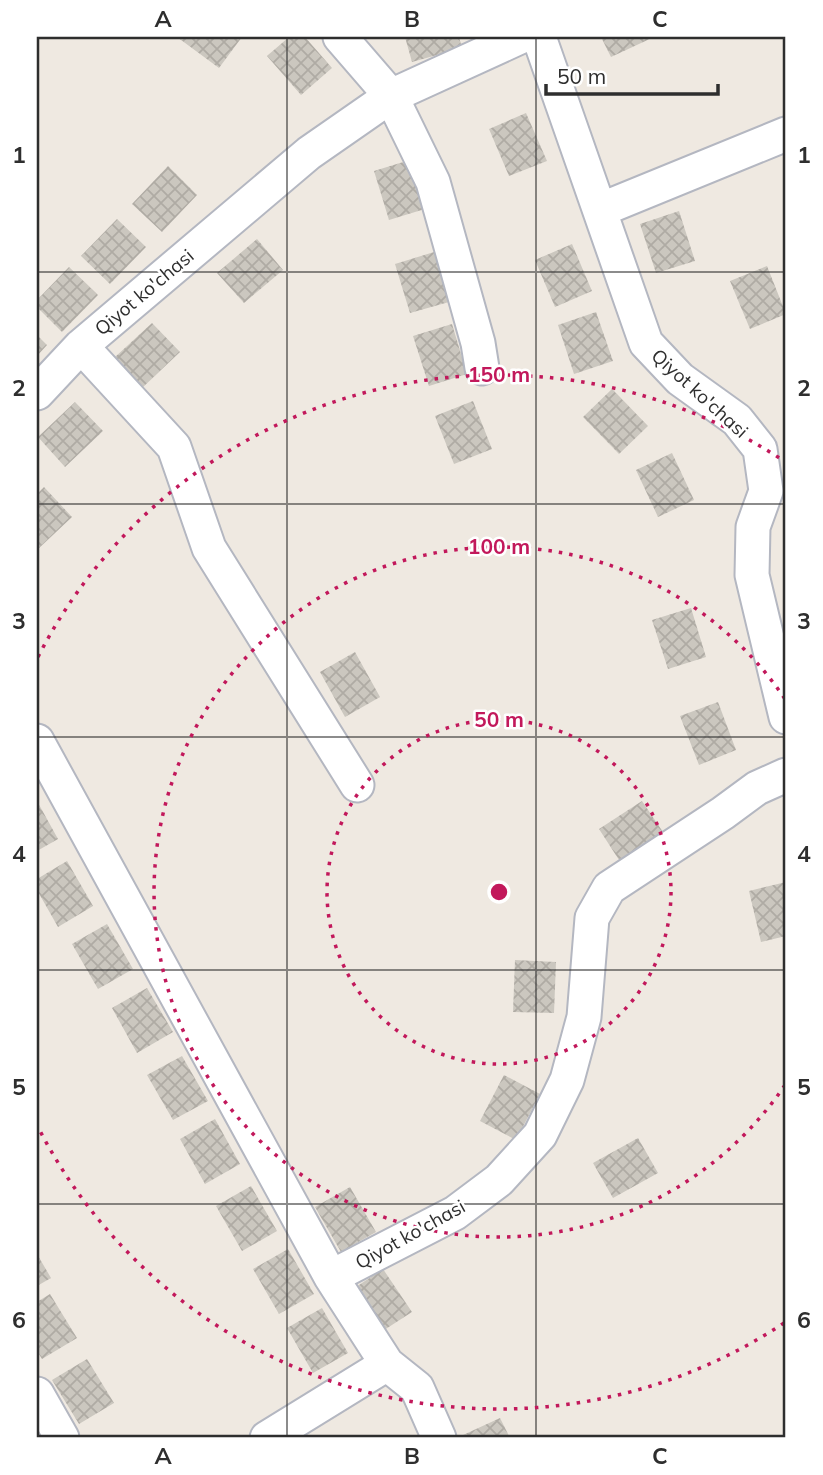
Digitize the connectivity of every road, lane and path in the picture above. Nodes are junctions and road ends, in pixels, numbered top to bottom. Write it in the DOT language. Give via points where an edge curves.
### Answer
graph roads {
  1 [pos="340,37"];
  2 [pos="520,37"];
  3 [pos="539,37"];
  4 [pos="391,96"];
  5 [pos="786,134"];
  6 [pos="600,210"];
  7 [pos="81,346"];
  8 [pos="482,368"];
  9 [pos="37,393"];
  10 [pos="786,717"];
  11 [pos="37,741"];
  12 [pos="786,775"];
  13 [pos="357,785"];
  14 [pos="331,1277"];
  15 [pos="387,1364"];
  16 [pos="37,1394"];
  17 [pos="62,1438"];
  18 [pos="267,1438"];
  19 [pos="439,1438"];
  1 -- 4 [label="street"];
  2 -- 4 [label="street, Qiyot ko'chasi"];
  3 -- 6 [label="street, Qiyot ko'chasi"];
  4 -- 7 [label="street, Qiyot ko'chasi" via="309,153"];
  4 -- 8 [label="street" via="433,182"];
  5 -- 6 [label="street"];
  6 -- 10 [label="street, Qiyot ko'chasi" via="646,343 680,379 737,420 760,449 766,491 753,527 752,575"];
  7 -- 9 [label="street, Qiyot ko'chasi"];
  7 -- 13 [label="street" via="174,447 209,548"];
  11 -- 14 [label="street, Qiyot ko'chasi"];
  12 -- 14 [label="street, Qiyot ko'chasi" via="757,788 609,888 593,918 584,1017 567,1080 540,1135 499,1180 455,1213"];
  14 -- 15 [label="street, Qiyot ko'chasi"];
  15 -- 18 [label="street"];
  15 -- 19 [label="street, Qiyot ko'chasi" via="417,1388"];
  16 -- 17 [label="street"];
}
